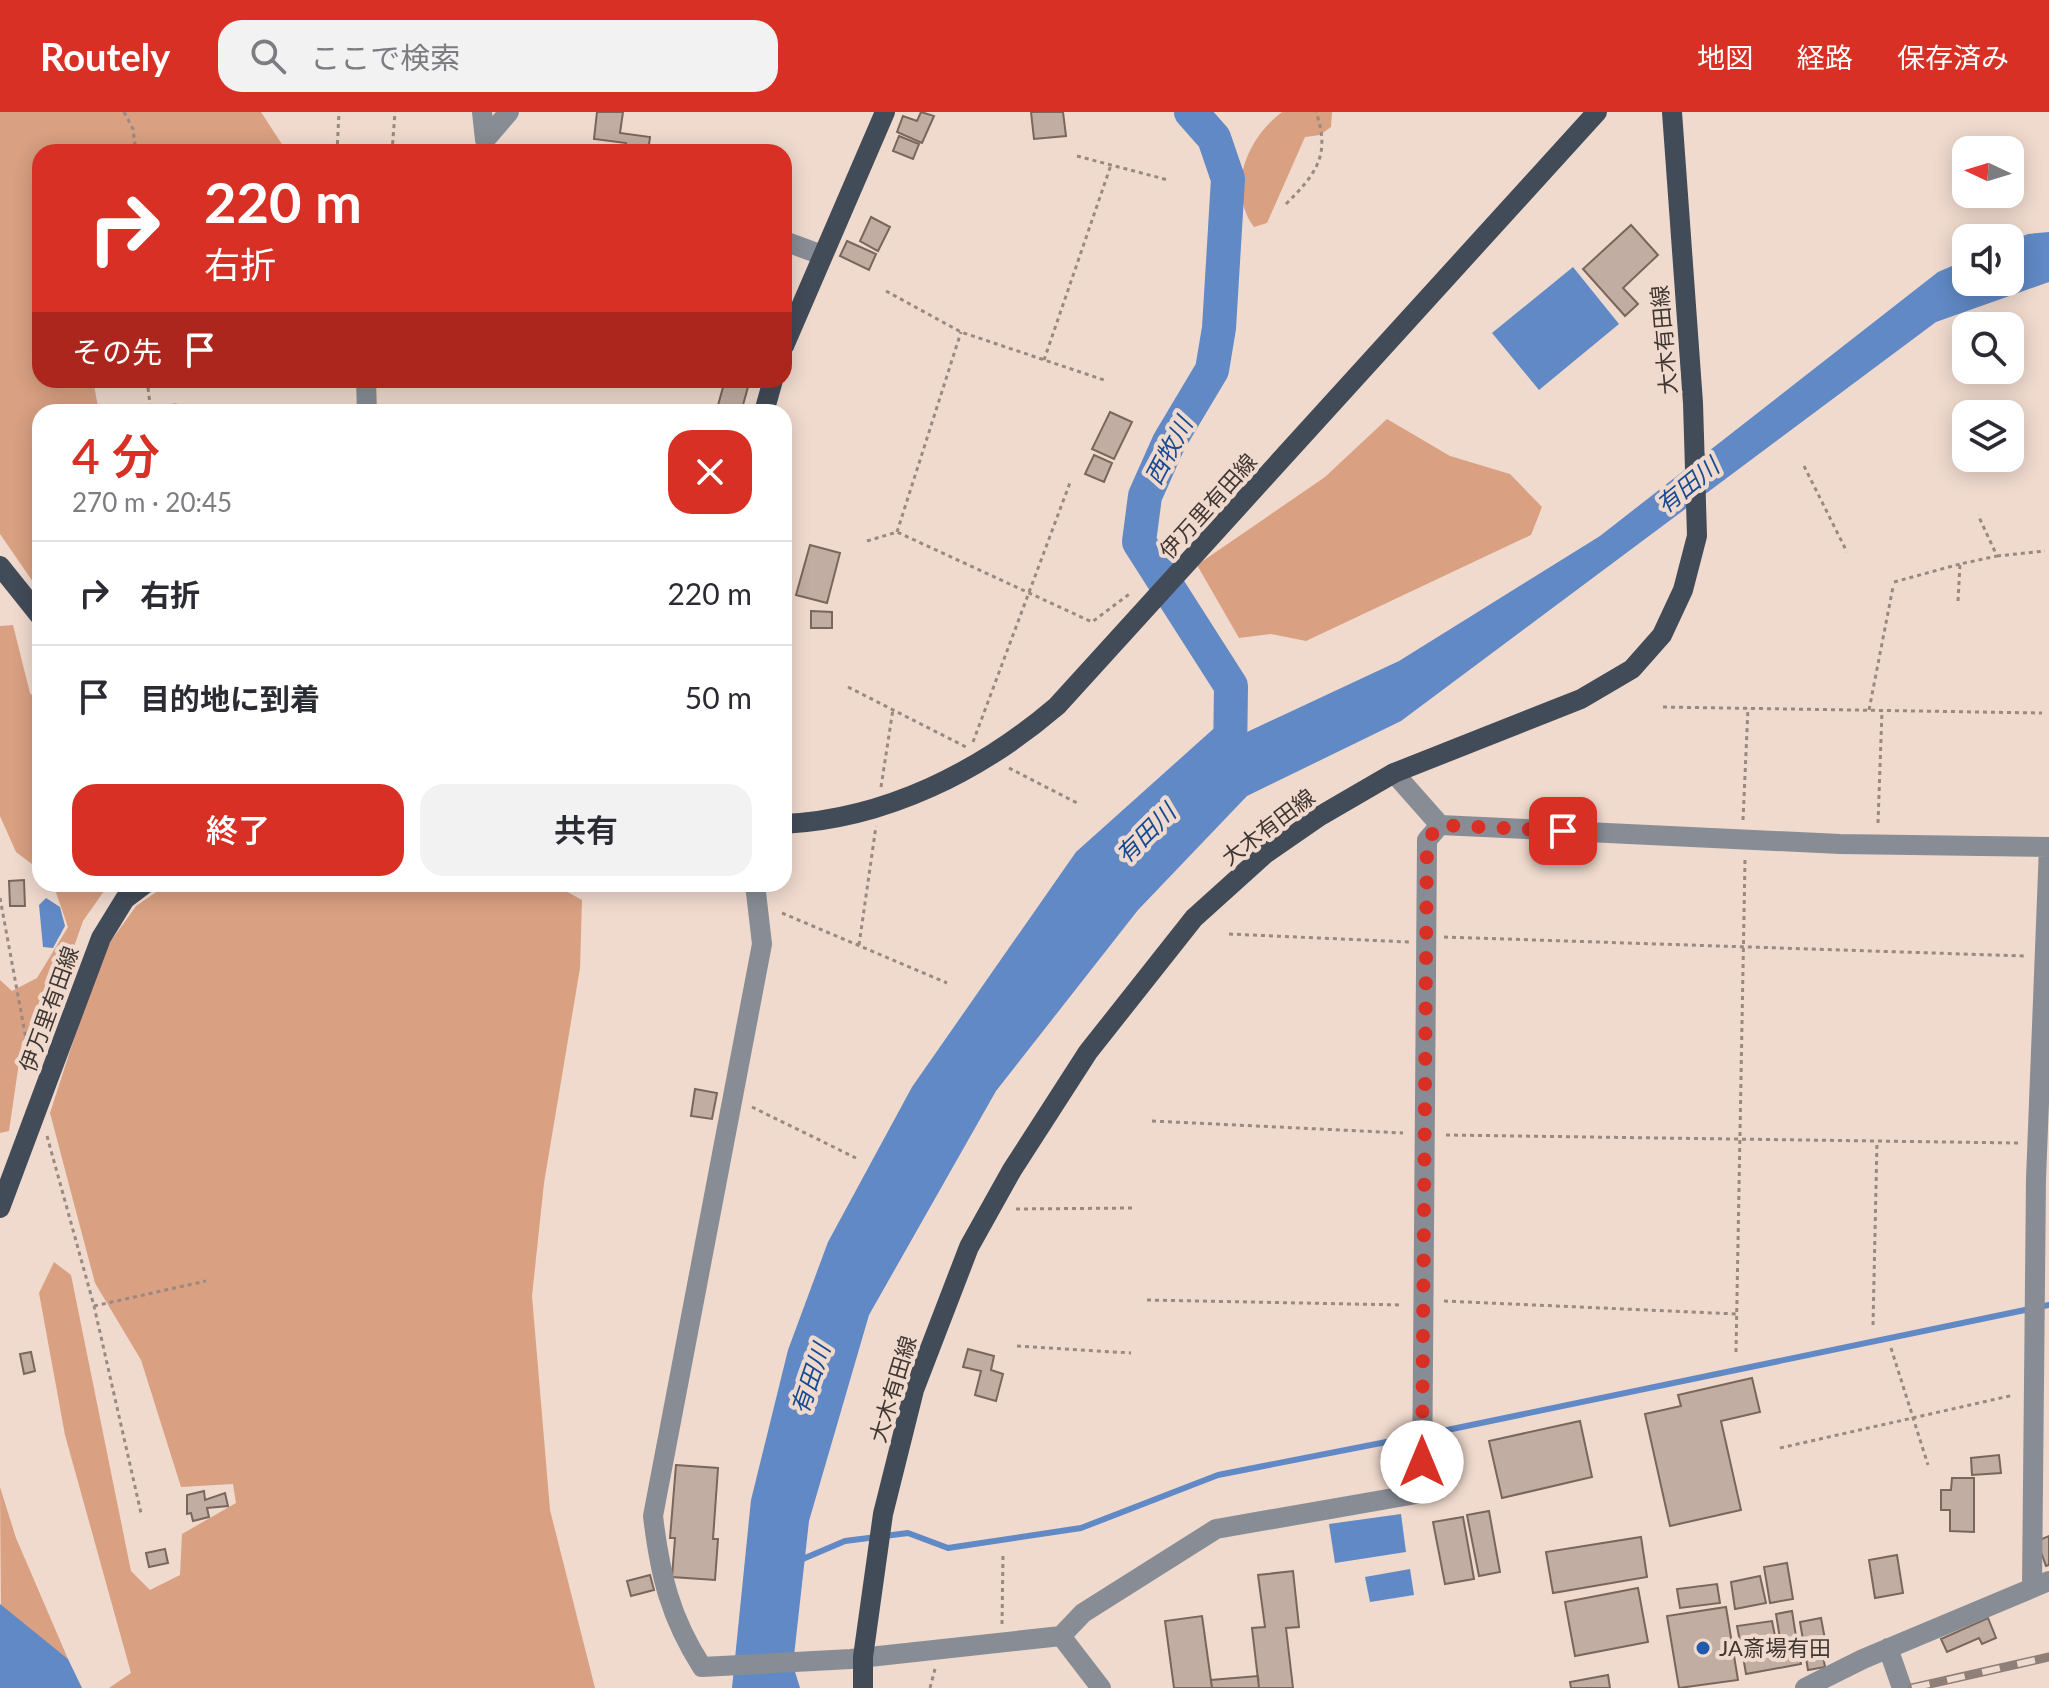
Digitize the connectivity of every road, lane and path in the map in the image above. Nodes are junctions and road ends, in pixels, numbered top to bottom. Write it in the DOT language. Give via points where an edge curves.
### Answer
graph roads {
  1 [pos="124,112"];
  2 [pos="339,112"];
  3 [pos="395,112"];
  4 [pos="482,112"];
  5 [pos="509,112"];
  6 [pos="885,112"];
  7 [pos="1316,112"];
  8 [pos="1597,112"];
  9 [pos="1672,112"];
  10 [pos="135,144"];
  11 [pos="337,144"];
  12 [pos="393,144"];
  13 [pos="482,144"];
  14 [pos="484,144"];
  15 [pos="1077,156"];
  16 [pos="1111,165"];
  17 [pos="1168,180"];
  18 [pos="1286,204"];
  19 [pos="792,244"];
  20 [pos="822,255"];
  21 [pos="886,291"];
  22 [pos="792,327"];
  23 [pos="961,332"];
  24 [pos="1044,360"];
  25 [pos="1107,381"];
  26 [pos="1804,466"];
  27 [pos="1071,480"];
  28 [pos="1978,515"];
  29 [pos="897,532"];
  30 [pos="867,541"];
  31 [pos="2045,551"];
  32 [pos="1847,552"];
  33 [pos="1997,556"];
  34 [pos="1960,564"];
  35 [pos="0,566"];
  36 [pos="1894,582"];
  37 [pos="1893,587"];
  38 [pos="1133,591"];
  39 [pos="1027,592"];
  40 [pos="1958,601"];
  41 [pos="32,606"];
  42 [pos="848,687"];
  43 [pos="1663,707"];
  44 [pos="1748,708"];
  45 [pos="1869,710"];
  46 [pos="1882,710"];
  47 [pos="2042,713"];
  48 [pos="998,763"];
  49 [pos="1394,773"];
  50 [pos="1079,804"];
  51 [pos="792,822"];
  52 [pos="1440,825"];
  53 [pos="1743,828"];
  54 [pos="1878,831"];
  55 [pos="2049,847"];
  56 [pos="1745,848"];
  57 [pos="134,892"];
  58 [pos="756,892"];
  59 [pos="0,898"];
  60 [pos="782,913"];
  61 [pos="1229,934"];
  62 [pos="1444,937"];
  63 [pos="1417,943"];
  64 [pos="1743,944"];
  65 [pos="2030,956"];
  66 [pos="947,983"];
  67 [pos="31,1069"];
  68 [pos="734,1100"];
  69 [pos="1152,1121"];
  70 [pos="1415,1133"];
  71 [pos="1442,1135"];
  72 [pos="48,1136"];
  73 [pos="1740,1140"];
  74 [pos="1877,1141"];
  75 [pos="2026,1143"];
  76 [pos="856,1158"];
  77 [pos="0,1208"];
  78 [pos="1134,1208"];
  79 [pos="1016,1209"];
  80 [pos="206,1281"];
  81 [pos="1147,1300"];
  82 [pos="1441,1301"];
  83 [pos="94,1306"];
  84 [pos="1413,1306"];
  85 [pos="1737,1314"];
  86 [pos="1873,1325"];
  87 [pos="1017,1346"];
  88 [pos="1891,1348"];
  89 [pos="1736,1352"];
  90 [pos="1131,1353"];
  91 [pos="2021,1393"];
  92 [pos="1913,1419"];
  93 [pos="1780,1448"];
  94 [pos="1928,1465"];
  95 [pos="141,1513"];
  96 [pos="1003,1554"];
  97 [pos="2040,1584"];
  98 [pos="1001,1632"];
  99 [pos="1061,1636"];
  100 [pos="1888,1648"];
  101 [pos="863,1657"];
  102 [pos="935,1669"];
  103 [pos="863,1688"];
  104 [pos="930,1688"];
  105 [pos="1101,1688"];
  106 [pos="1805,1688"];
  107 [pos="1902,1688"];
  1 -- 10 [label="path"];
  2 -- 11 [label="path"];
  3 -- 12 [label="path"];
  4 -- 13 [label="street"];
  5 -- 14 [label="street"];
  6 -- 20 [label="main road"];
  7 -- 18 [label="path" via="1324,134 1322,154 1308,181"];
  8 -- 51 [label="main road, 伊万里有田線" via="1057,706 1013,744 936,787 889,803"];
  9 -- 49 [label="main road, 大木有田線" via="1697,536 1683,590 1662,635 1632,669 1581,699"];
  15 -- 16 [label="path"];
  16 -- 17 [label="path"];
  16 -- 24 [label="path"];
  19 -- 20 [label="street"];
  20 -- 22 [label="main road"];
  21 -- 23 [label="path"];
  23 -- 24 [label="path"];
  23 -- 29 [label="path"];
  24 -- 25 [label="path"];
  26 -- 32 [label="path"];
  27 -- 39 [label="path"];
  28 -- 33 [label="path"];
  29 -- 30 [label="path"];
  29 -- 39 [label="path"];
  31 -- 33 [label="path"];
  33 -- 34 [label="path"];
  34 -- 36 [label="path"];
  34 -- 40 [label="path"];
  35 -- 41 [label="main road"];
  37 -- 45 [label="path"];
  38 -- 39 [label="path" via="1092,622"];
  39 -- 42 [label="path" via="971,749"];
  43 -- 44 [label="path"];
  44 -- 45 [label="path"];
  44 -- 53 [label="path"];
  45 -- 46 [label="path"];
  46 -- 47 [label="path"];
  46 -- 54 [label="path"];
  48 -- 50 [label="path"];
  49 -- 52 [label="street"];
  49 -- 101 [label="main road, 大木有田線" via="1265,854 1194,918 1088,1052 1012,1170 969,1247 914,1390 883,1514"];
  52 -- 55 [label="street" via="1840,844"];
  52 -- 99 [label="street" via="1427,840 1422,1493 1216,1529 1083,1613"];
  55 -- 97 [label="street" via="2036,1179"];
  56 -- 64 [label="path"];
  57 -- 77 [label="main road, 伊万里有田線" via="101,938"];
  58 -- 68 [label="street" via="762,944"];
  59 -- 67 [label="path"];
  60 -- 66 [label="path"];
  61 -- 63 [label="path"];
  62 -- 64 [label="path"];
  64 -- 65 [label="path"];
  64 -- 73 [label="path"];
  68 -- 76 [label="path"];
  68 -- 101 [label="street" via="653,1516 660,1575 681,1634 702,1667"];
  69 -- 70 [label="path"];
  71 -- 73 [label="path"];
  72 -- 83 [label="path"];
  73 -- 74 [label="path"];
  73 -- 85 [label="path"];
  74 -- 75 [label="path"];
  74 -- 86 [label="path"];
  78 -- 79 [label="path"];
  80 -- 83 [label="path"];
  81 -- 84 [label="path"];
  82 -- 85 [label="path"];
  83 -- 95 [label="path"];
  85 -- 89 [label="path"];
  87 -- 90 [label="path"];
  88 -- 92 [label="path"];
  91 -- 92 [label="path"];
  92 -- 93 [label="path"];
  92 -- 94 [label="path"];
  96 -- 98 [label="path"];
  97 -- 100 [label="street"];
  99 -- 101 [label="street"];
  99 -- 105 [label="street"];
  100 -- 106 [label="street"];
  100 -- 107 [label="street"];
  101 -- 103 [label="main road, 大木有田線"];
  102 -- 104 [label="path"];
}
